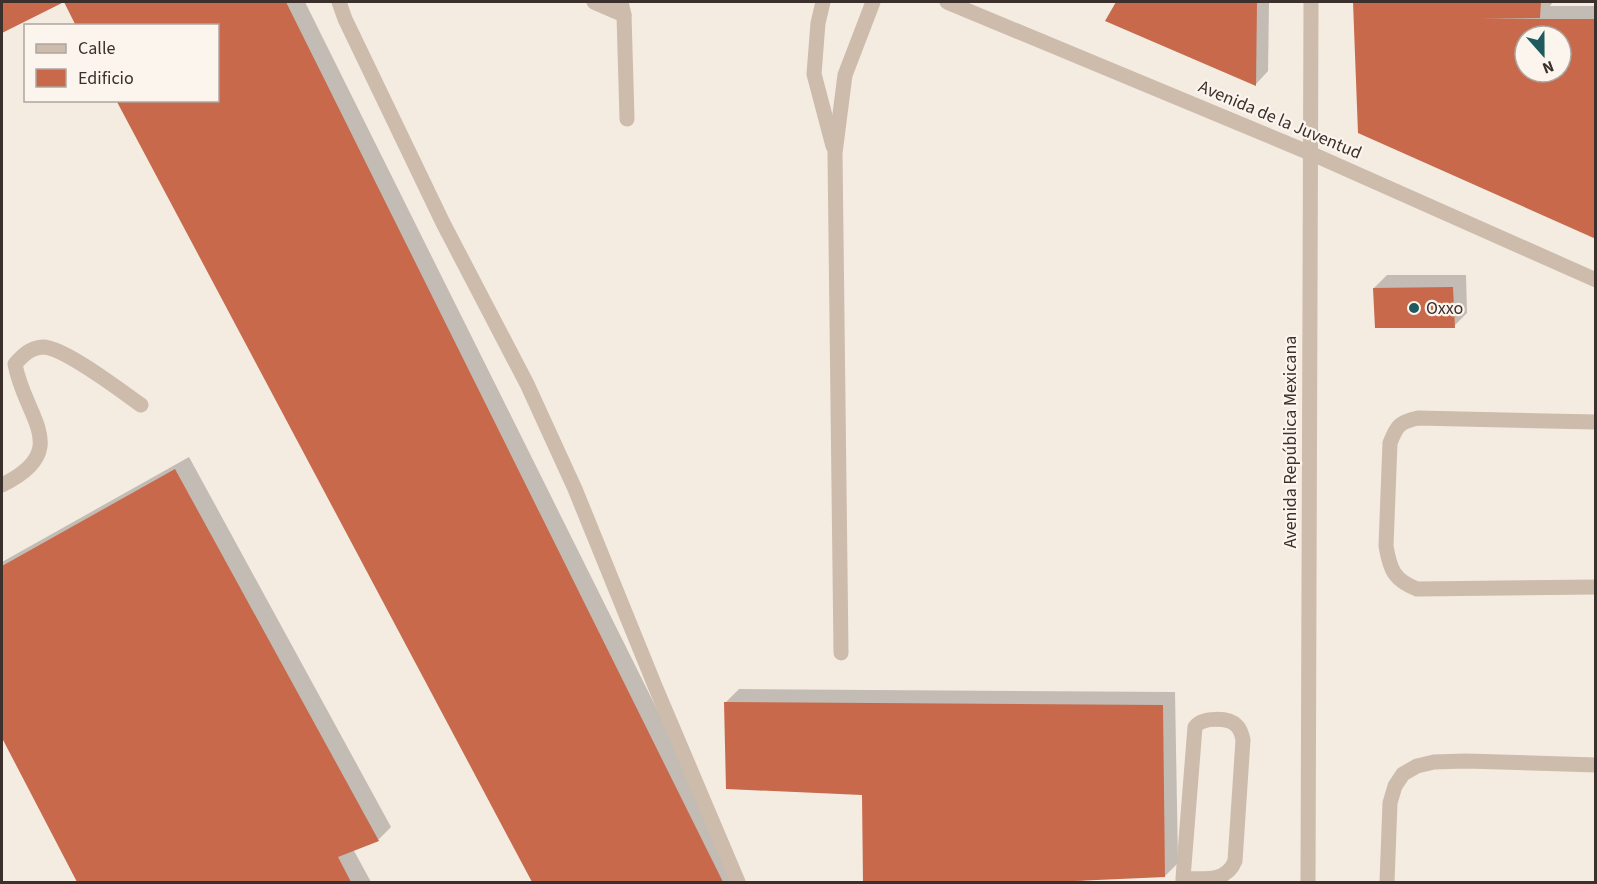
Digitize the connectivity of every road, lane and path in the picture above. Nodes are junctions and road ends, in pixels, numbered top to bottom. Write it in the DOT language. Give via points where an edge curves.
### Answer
graph roads {
  1 [pos="339,2"];
  2 [pos="594,2"];
  3 [pos="823,2"];
  4 [pos="873,2"];
  5 [pos="947,2"];
  6 [pos="1311,2"];
  7 [pos="623,8"];
  8 [pos="627,119"];
  9 [pos="835,153"];
  10 [pos="1310,153"];
  11 [pos="1596,280"];
  12 [pos="141,405"];
  13 [pos="1596,422"];
  14 [pos="2,485"];
  15 [pos="1596,587"];
  16 [pos="841,653"];
  17 [pos="1596,765"];
  18 [pos="1183,880"];
  19 [pos="738,882"];
  20 [pos="1308,882"];
  21 [pos="1387,882"];
  1 -- 19 [label="street" via="576,489"];
  2 -- 7 [label="street"];
  3 -- 9 [label="street" via="814,74"];
  4 -- 9 [label="street" via="845,75"];
  5 -- 10 [label="street, Avenida de la Juventud"];
  6 -- 10 [label="street, Avenida República Mexicana"];
  7 -- 8 [label="street"];
  9 -- 16 [label="street"];
  10 -- 11 [label="street, Avenida de la Juventud"];
  10 -- 20 [label="street, Avenida República Mexicana"];
  12 -- 14 [label="street" via="59,350 42,347 26,352 15,364 42,442 37,458 27,470"];
  13 -- 15 [label="street" via="1419,418 1405,421 1396,428 1390,443 1386,546 1388,563 1395,575 1403,584 1417,589"];
  17 -- 21 [label="street" via="1434,762 1417,766 1403,774 1390,803"];
  18 -- 18 [label="street" via="1195,727 1209,719 1232,722 1243,740 1235,861 1221,877"];
}
